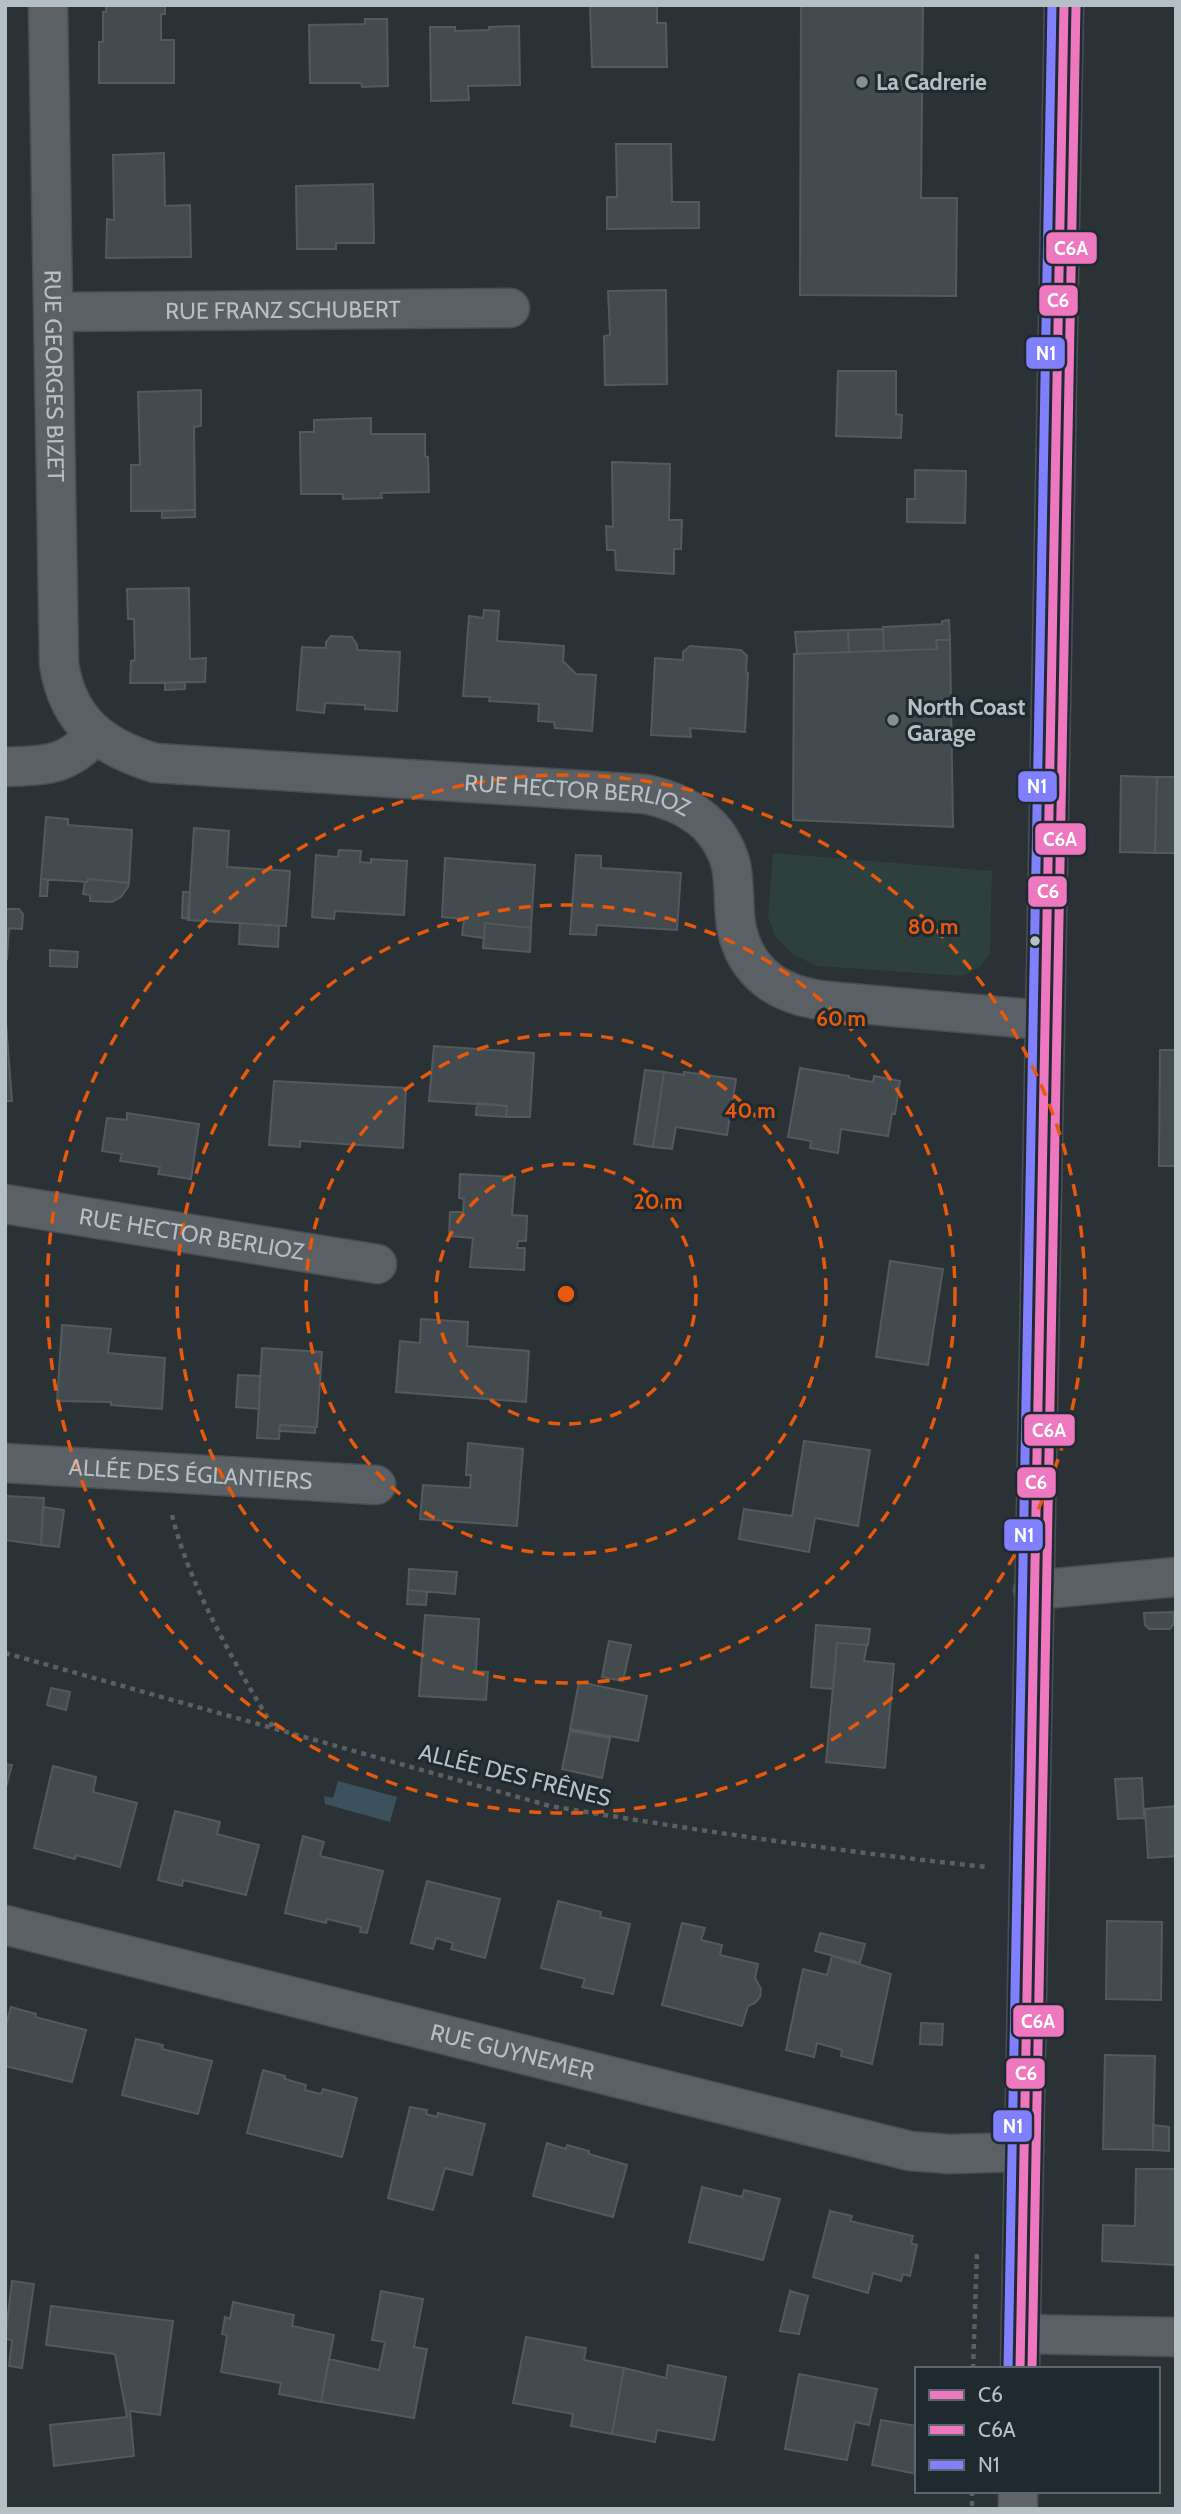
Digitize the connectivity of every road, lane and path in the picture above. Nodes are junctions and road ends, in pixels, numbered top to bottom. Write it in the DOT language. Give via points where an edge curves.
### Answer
graph roads {
  1 [pos="48,5"];
  2 [pos="1064,5"];
  3 [pos="510,307"];
  4 [pos="55,312"];
  5 [pos="95,735"];
  6 [pos="5,767"];
  7 [pos="1043,1020"];
  8 [pos="5,1204"];
  9 [pos="377,1264"];
  10 [pos="5,1464"];
  11 [pos="167,1473"];
  12 [pos="376,1485"];
  13 [pos="1176,1577"];
  14 [pos="1033,1590"];
  15 [pos="5,1653"];
  16 [pos="275,1730"];
  17 [pos="1030,1870"];
  18 [pos="5,1925"];
  19 [pos="1024,2152"];
  20 [pos="1176,2337"];
  21 [pos="1021,2351"];
  1 -- 4 [label="street, RUE GEORGES BIZET"];
  2 -- 7 [label="street"];
  3 -- 4 [label="street, RUE FRANZ SCHUBERT"];
  4 -- 5 [label="street, RUE GEORGES BIZET" via="59,664 70,703"];
  5 -- 6 [label="street" via="77,753 59,762"];
  5 -- 7 [label="street, RUE HECTOR BERLIOZ" via="123,753 155,764 663,798 695,813 719,836 731,866 736,924 744,950 761,974 785,992 827,1002"];
  7 -- 14 [label="street"];
  8 -- 9 [label="street, RUE HECTOR BERLIOZ"];
  10 -- 11 [label="street, ALLÉE DES ÉGLANTIERS"];
  11 -- 12 [label="street, ALLÉE DES ÉGLANTIERS"];
  11 -- 16 [label="path" via="173,1519 198,1586 233,1660"];
  13 -- 14 [label="street"];
  14 -- 17 [label="street"];
  15 -- 16 [label="path, ALLÉE DES FRÊNES"];
  16 -- 17 [label="path, ALLÉE DES FRÊNES" via="551,1806 635,1822 850,1852"];
  17 -- 19 [label="street"];
  18 -- 19 [label="street, RUE GUYNEMER" via="910,2151"];
  19 -- 21 [label="street"];
  20 -- 21 [label="street"];
}
